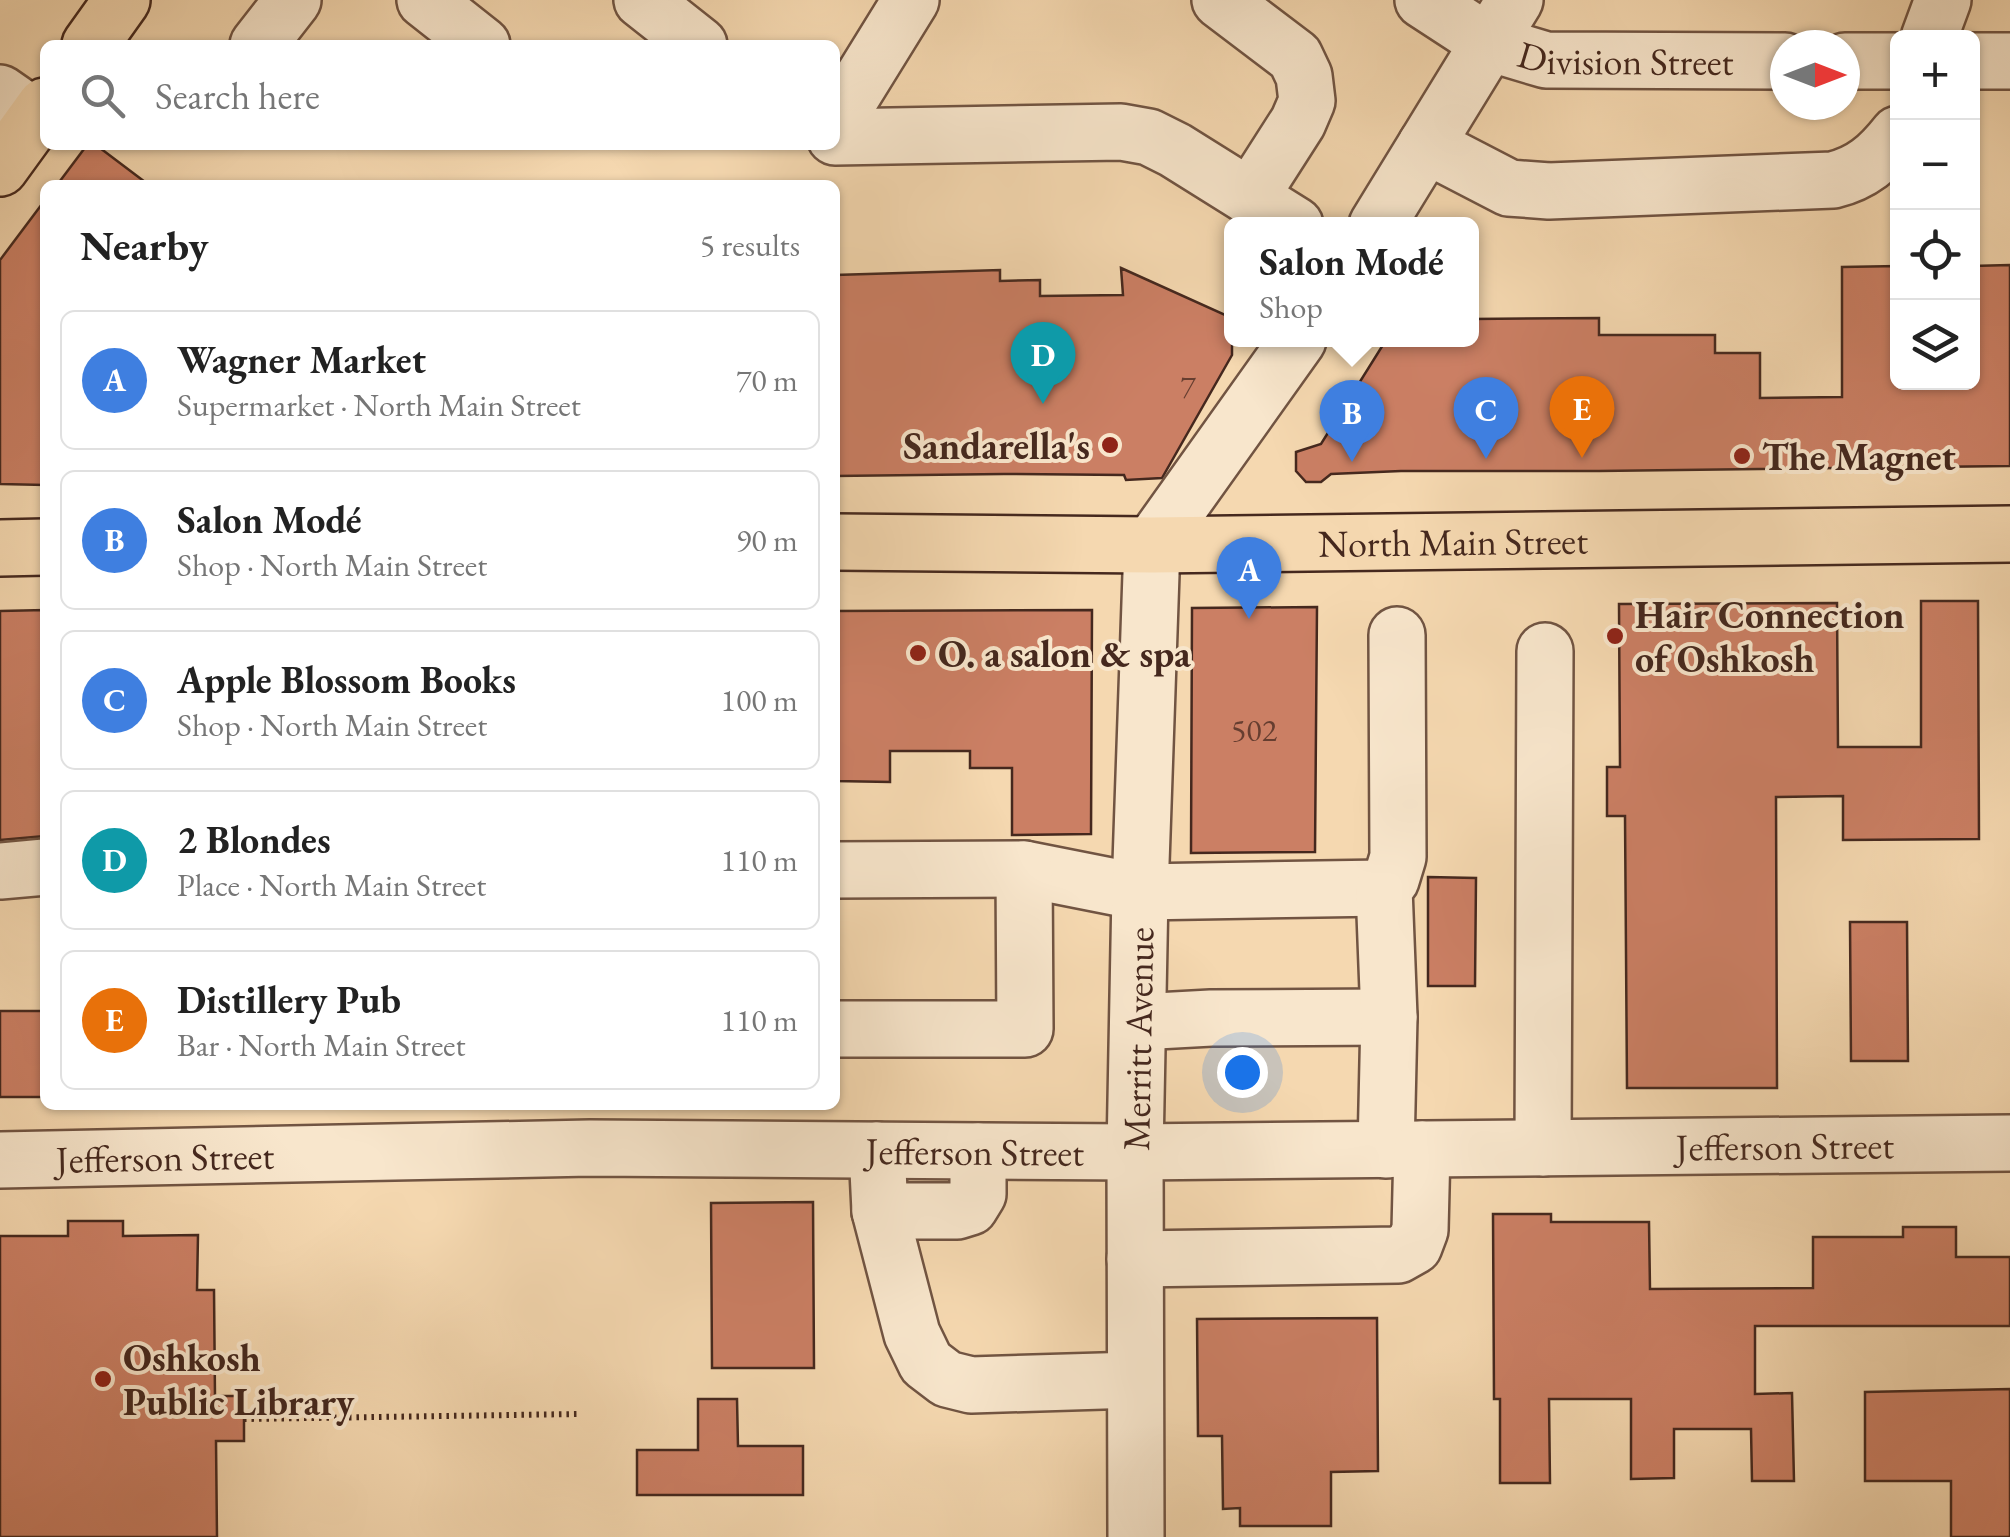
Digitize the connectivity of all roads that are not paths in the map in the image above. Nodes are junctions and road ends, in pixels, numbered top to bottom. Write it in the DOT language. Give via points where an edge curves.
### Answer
graph roads {
  1 [pos="122,0"];
  2 [pos="292,0"];
  3 [pos="426,0"];
  4 [pos="642,0"];
  5 [pos="910,0"];
  6 [pos="1220,0"];
  7 [pos="1423,0"];
  8 [pos="1942,0"];
  9 [pos="1502,21"];
  10 [pos="1932,30"];
  11 [pos="94,40"];
  12 [pos="262,40"];
  13 [pos="476,40"];
  14 [pos="693,40"];
  15 [pos="1770,61"];
  16 [pos="1860,61"];
  17 [pos="1890,61"];
  18 [pos="1980,61"];
  19 [pos="2010,61"];
  20 [pos="27,106"];
  21 [pos="840,114"];
  22 [pos="840,137"];
  23 [pos="1890,143"];
  24 [pos="1426,144"];
  25 [pos="0,168"];
  26 [pos="1273,211"];
  27 [pos="1381,217"];
  28 [pos="1293,347"];
  29 [pos="2010,534"];
  30 [pos="840,542"];
  31 [pos="1152,544"];
  32 [pos="40,547"];
  33 [pos="0,548"];
  34 [pos="1397,635"];
  35 [pos="1545,650"];
  36 [pos="40,867"];
  37 [pos="840,870"];
  38 [pos="1024,870"];
  39 [pos="0,871"];
  40 [pos="1384,888"];
  41 [pos="1140,892"];
  42 [pos="1389,1017"];
  43 [pos="1138,1022"];
  44 [pos="840,1029"];
  45 [pos="711,1126"];
  46 [pos="2010,1143"];
  47 [pos="1543,1148"];
  48 [pos="1404,1149"];
  49 [pos="877,1150"];
  50 [pos="978,1151"];
  51 [pos="1135,1152"];
  52 [pos="0,1160"];
  53 [pos="880,1212"];
  54 [pos="1135,1259"];
  55 [pos="1135,1380"];
  56 [pos="1136,1537"];
  1 -- 11 [label="main road"];
  2 -- 12 [label="street"];
  3 -- 13 [label="street"];
  4 -- 14 [label="street"];
  5 -- 21 [label="street"];
  6 -- 26 [label="street" via="1295,57 1304,76 1307,101"];
  7 -- 9 [label="street, Division Street"];
  8 -- 10 [label="street"];
  9 -- 15 [label="street, Division Street" via="1546,60"];
  9 -- 24 [label="street"];
  16 -- 17 [label="street"];
  18 -- 19 [label="street"];
  20 -- 25 [label="main road"];
  22 -- 26 [label="street" via="1121,132 1175,150"];
  23 -- 24 [label="street" via="1854,175 1833,180 1550,192 1509,188"];
  24 -- 27 [label="street"];
  28 -- 31 [label="street"];
  29 -- 31 [label="main road, North Main Street"];
  30 -- 31 [label="main road, North Main Street"];
  31 -- 41 [label="street, Merritt Avenue"];
  32 -- 33 [label="main road"];
  34 -- 40 [label="street" via="1398,857"];
  35 -- 47 [label="street"];
  36 -- 39 [label="street"];
  37 -- 38 [label="street"];
  38 -- 41 [label="street"];
  38 -- 44 [label="street" via="1024,1029"];
  40 -- 41 [label="street"];
  40 -- 42 [label="street"];
  41 -- 43 [label="street, Merritt Avenue"];
  42 -- 43 [label="street"];
  42 -- 48 [label="street"];
  43 -- 51 [label="street, Merritt Avenue"];
  45 -- 49 [label="street, Jefferson Street"];
  45 -- 52 [label="street, Jefferson Street" via="590,1148"];
  46 -- 47 [label="street, Jefferson Street"];
  47 -- 48 [label="street, Jefferson Street"];
  48 -- 51 [label="street, Jefferson Street"];
  48 -- 54 [label="street" via="1420,1230 1414,1246 1398,1254"];
  49 -- 50 [label="street, Jefferson Street"];
  49 -- 53 [label="street"];
  50 -- 51 [label="street, Jefferson Street"];
  50 -- 53 [label="street" via="978,1194 970,1207"];
  51 -- 54 [label="street, Merritt Avenue"];
  53 -- 55 [label="street" via="912,1334 926,1363 947,1379 972,1385"];
  54 -- 55 [label="street, Merritt Avenue"];
  55 -- 56 [label="street, Merritt Avenue"];
}
